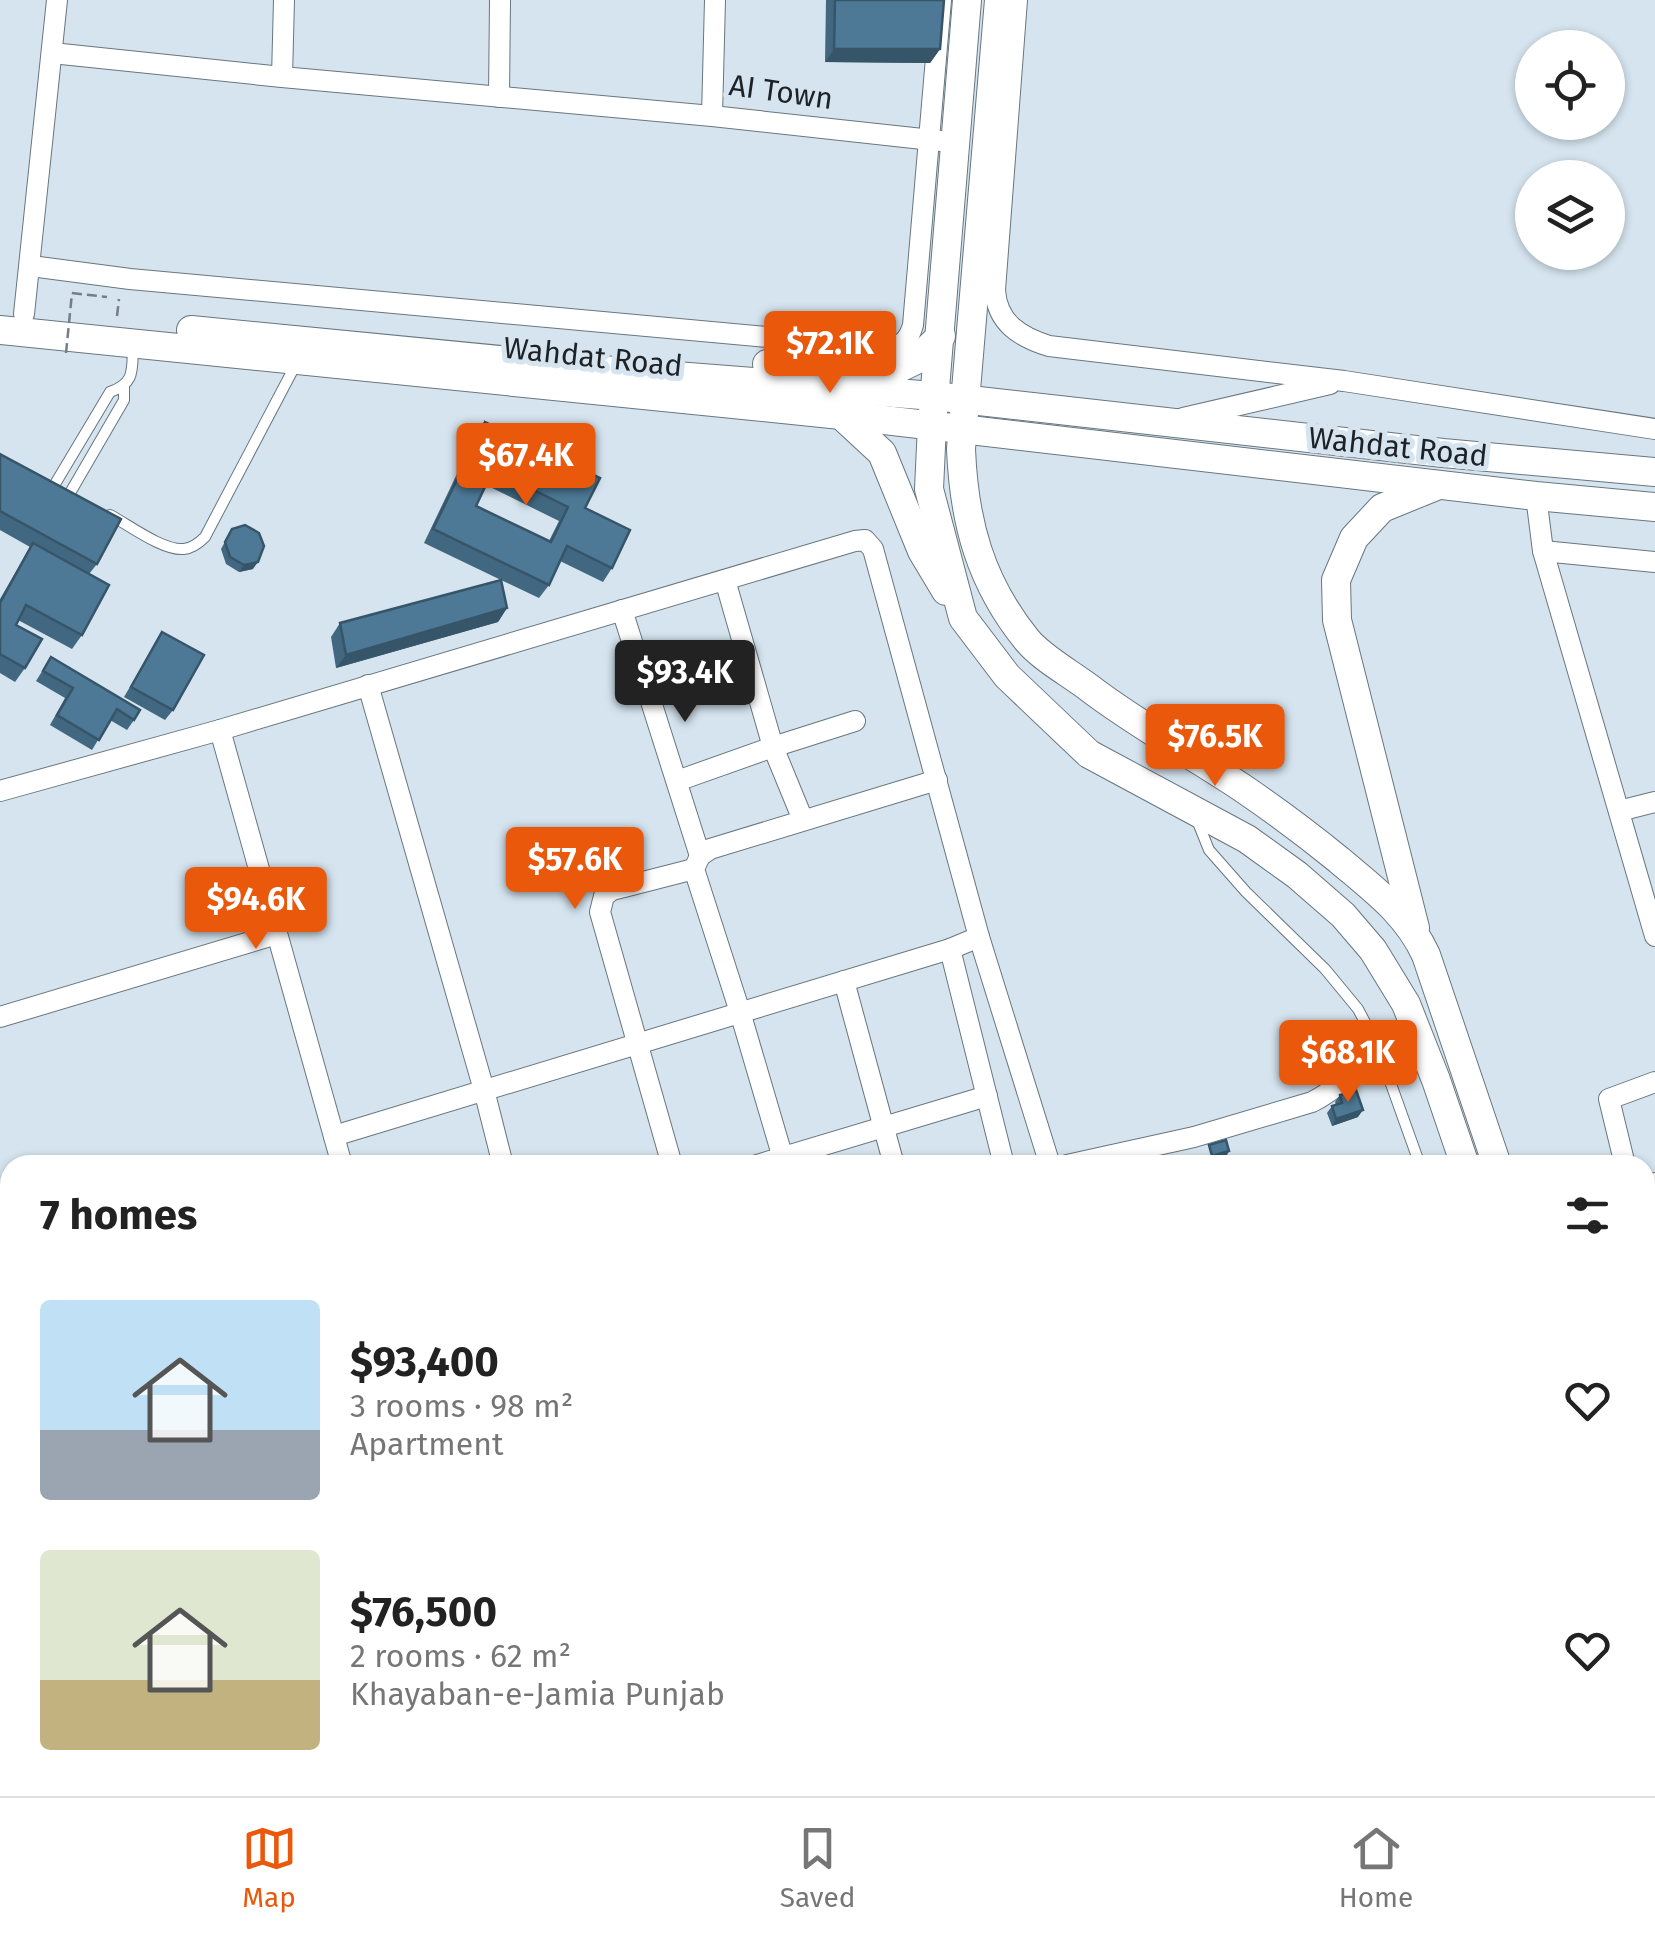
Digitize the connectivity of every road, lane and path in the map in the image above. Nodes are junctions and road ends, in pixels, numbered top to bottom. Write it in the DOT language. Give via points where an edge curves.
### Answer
graph roads {
  1 [pos="58,0"];
  2 [pos="284,0"];
  3 [pos="500,0"];
  4 [pos="715,0"];
  5 [pos="941,0"];
  6 [pos="967,0"];
  7 [pos="999,0"];
  8 [pos="1017,0"];
  9 [pos="52,52"];
  10 [pos="282,77"];
  11 [pos="498,97"];
  12 [pos="712,116"];
  13 [pos="942,141"];
  14 [pos="990,228"];
  15 [pos="31,266"];
  16 [pos="12,313"];
  17 [pos="0,330"];
  18 [pos="125,332"];
  19 [pos="940,336"];
  20 [pos="298,350"];
  21 [pos="66,353"];
  22 [pos="678,375"];
  23 [pos="1344,381"];
  24 [pos="124,387"];
  25 [pos="934,396"];
  26 [pos="964,400"];
  27 [pos="841,415"];
  28 [pos="1166,422"];
  29 [pos="932,425"];
  30 [pos="962,428"];
  31 [pos="1655,428"];
  32 [pos="1443,453"];
  33 [pos="1655,472"];
  34 [pos="41,476"];
  35 [pos="54,484"];
  36 [pos="1441,484"];
  37 [pos="70,493"];
  38 [pos="1536,496"];
  39 [pos="86,502"];
  40 [pos="1655,507"];
  41 [pos="102,510"];
  42 [pos="1543,551"];
  43 [pos="1655,562"];
  44 [pos="725,580"];
  45 [pos="622,610"];
  46 [pos="963,618"];
  47 [pos="368,685"];
  48 [pos="855,721"];
  49 [pos="220,730"];
  50 [pos="773,747"];
  51 [pos="937,780"];
  52 [pos="677,782"];
  53 [pos="0,792"];
  54 [pos="1655,802"];
  55 [pos="1193,810"];
  56 [pos="1619,811"];
  57 [pos="803,820"];
  58 [pos="697,862"];
  59 [pos="277,934"];
  60 [pos="1655,936"];
  61 [pos="980,937"];
  62 [pos="1421,944"];
  63 [pos="950,949"];
  64 [pos="1388,972"];
  65 [pos="844,981"];
  66 [pos="740,1012"];
  67 [pos="0,1017"];
  68 [pos="638,1044"];
  69 [pos="1377,1044"];
  70 [pos="1655,1082"];
  71 [pos="484,1090"];
  72 [pos="987,1096"];
  73 [pos="884,1127"];
  74 [pos="334,1136"];
  75 [pos="335,1155"];
  76 [pos="500,1155"];
  77 [pos="669,1155"];
  78 [pos="782,1155"];
  79 [pos="802,1155"];
  80 [pos="891,1155"];
  81 [pos="1002,1155"];
  82 [pos="1047,1155"];
  83 [pos="1111,1155"];
  84 [pos="1416,1155"];
  85 [pos="1461,1155"];
  86 [pos="1494,1155"];
  87 [pos="1623,1155"];
  1 -- 9 [label="street"];
  2 -- 10 [label="street"];
  3 -- 11 [label="street"];
  4 -- 12 [label="street, AI Town"];
  5 -- 13 [label="street"];
  6 -- 13 [label="main road"];
  7 -- 14 [label="main road"];
  8 -- 14 [label="street"];
  9 -- 10 [label="street"];
  9 -- 15 [label="street"];
  10 -- 11 [label="street"];
  11 -- 12 [label="street"];
  12 -- 13 [label="street, AI Town"];
  13 -- 15 [label="street" via="912,325 906,341 888,348"];
  13 -- 19 [label="main road"];
  14 -- 23 [label="street" via="996,304 1016,332 1032,340"];
  14 -- 26 [label="main road"];
  15 -- 16 [label="street"];
  16 -- 18 [label="main road, Wahdat Road"];
  17 -- 18 [label="main road, Wahdat Road"];
  18 -- 20 [label="main road, Wahdat Road"];
  18 -- 21 [label="path, bridge" via="119,298 72,293"];
  18 -- 24 [label="lane" via="132,373"];
  19 -- 22 [label="main road" via="895,370 720,361"];
  19 -- 25 [label="main road"];
  20 -- 22 [label="main road, Wahdat Road"];
  20 -- 27 [label="main road, Wahdat Road"];
  20 -- 41 [label="lane" via="196,545 165,546"];
  22 -- 25 [label="main road, Wahdat Road"];
  23 -- 28 [label="street"];
  23 -- 31 [label="street"];
  24 -- 35 [label="lane" via="110,392"];
  24 -- 37 [label="lane" via="124,400"];
  25 -- 26 [label="main road, Wahdat Road"];
  25 -- 29 [label="main road"];
  26 -- 28 [label="main road, Wahdat Road"];
  26 -- 30 [label="main road"];
  27 -- 29 [label="main road, Wahdat Road"];
  27 -- 46 [label="main road" via="882,453 922,552"];
  28 -- 32 [label="main road, Wahdat Road"];
  29 -- 30 [label="main road, Wahdat Road"];
  29 -- 46 [label="main road" via="929,490"];
  30 -- 36 [label="main road, Wahdat Road"];
  30 -- 62 [label="main road" via="964,498 982,566 1029,642 1117,709 1279,812 1400,913"];
  32 -- 33 [label="main road, Wahdat Road"];
  32 -- 36 [label="main road"];
  34 -- 35 [label="lane"];
  35 -- 37 [label="lane"];
  36 -- 38 [label="main road, Wahdat Road"];
  36 -- 62 [label="main road" via="1382,508 1354,538 1336,580 1336,620"];
  37 -- 39 [label="lane"];
  38 -- 40 [label="main road, Wahdat Road"];
  38 -- 42 [label="street"];
  42 -- 43 [label="street"];
  42 -- 56 [label="street"];
  44 -- 45 [label="street"];
  44 -- 50 [label="street"];
  44 -- 51 [label="street" via="865,540 873,549"];
  45 -- 47 [label="street"];
  45 -- 52 [label="street"];
  46 -- 55 [label="main road" via="1006,676 1089,754"];
  47 -- 49 [label="street"];
  47 -- 71 [label="street"];
  48 -- 50 [label="street"];
  49 -- 53 [label="street"];
  49 -- 59 [label="street"];
  50 -- 52 [label="street"];
  50 -- 57 [label="street"];
  51 -- 57 [label="street"];
  51 -- 61 [label="street"];
  52 -- 58 [label="street"];
  54 -- 56 [label="street"];
  55 -- 64 [label="main road" via="1297,875 1343,915"];
  55 -- 69 [label="lane" via="1209,850 1325,969"];
  56 -- 60 [label="street"];
  57 -- 58 [label="street" via="710,850"];
  58 -- 66 [label="street"];
  58 -- 68 [label="street" via="612,890 601,903"];
  59 -- 67 [label="street"];
  59 -- 74 [label="street"];
  61 -- 63 [label="street"];
  61 -- 82 [label="street"];
  62 -- 64 [label="main road"];
  62 -- 86 [label="main road"];
  63 -- 65 [label="street"];
  63 -- 72 [label="street"];
  64 -- 85 [label="main road"];
  65 -- 66 [label="street"];
  65 -- 73 [label="street"];
  66 -- 68 [label="street"];
  66 -- 78 [label="street"];
  68 -- 71 [label="street"];
  68 -- 77 [label="street"];
  69 -- 83 [label="street" via="1344,1082 1312,1102"];
  69 -- 84 [label="lane"];
  70 -- 87 [label="street" via="1609,1099"];
  71 -- 74 [label="street"];
  71 -- 76 [label="street"];
  72 -- 73 [label="street"];
  72 -- 81 [label="street"];
  73 -- 79 [label="street"];
  73 -- 80 [label="street"];
  74 -- 75 [label="street"];
}
